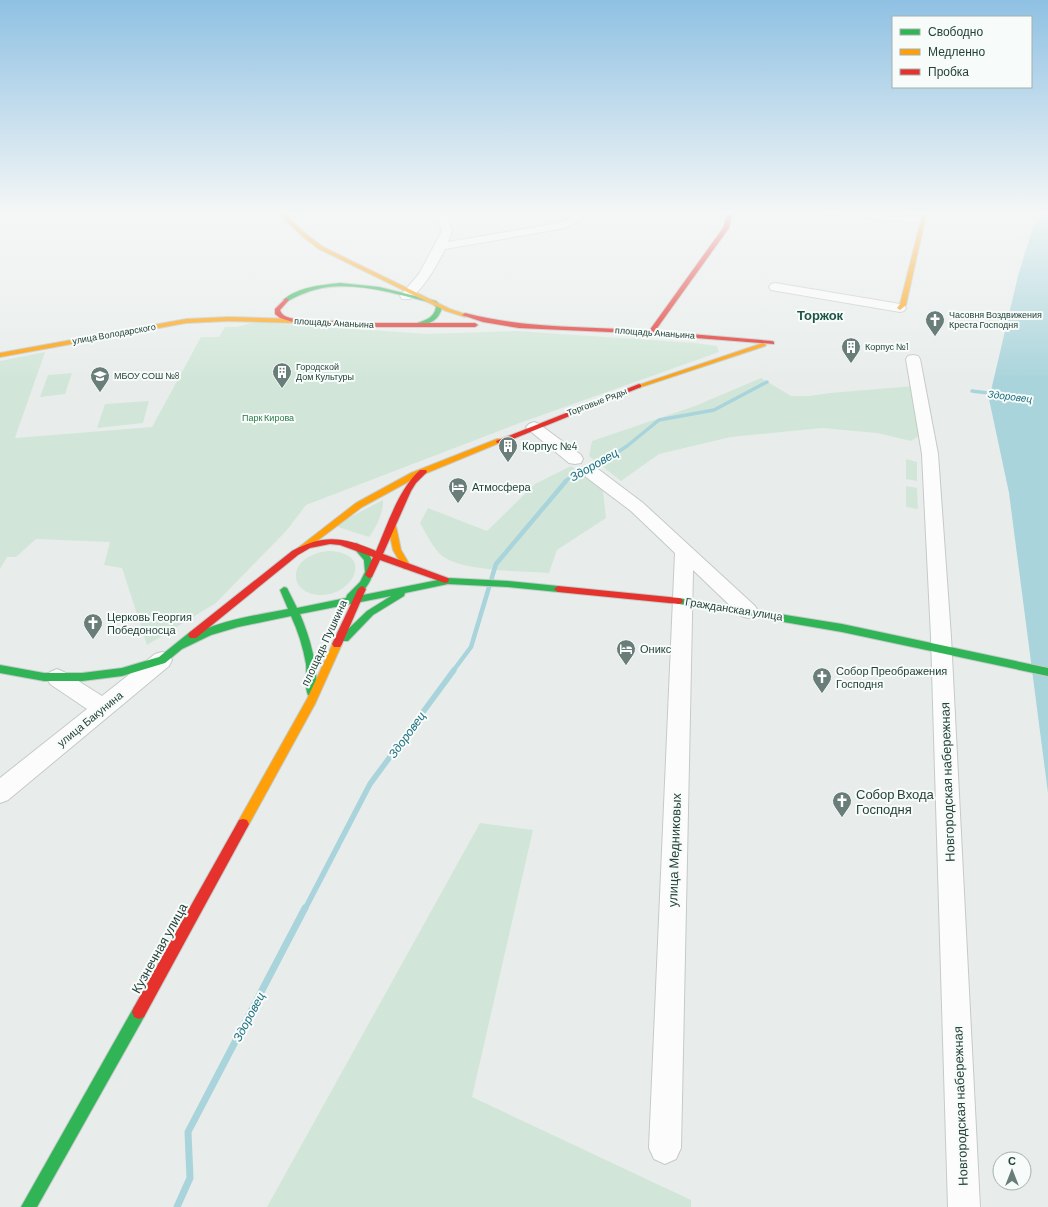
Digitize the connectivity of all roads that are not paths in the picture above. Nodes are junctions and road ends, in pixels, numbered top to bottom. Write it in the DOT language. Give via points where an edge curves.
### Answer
graph roads {
  1 [pos="358,267"];
  2 [pos="428,267"];
  3 [pos="698,267"];
  4 [pos="911,267"];
  5 [pos="775,287"];
  6 [pos="410,294"];
  7 [pos="288,299"];
  8 [pos="434,302"];
  9 [pos="269,306"];
  10 [pos="900,308"];
  11 [pos="256,311"];
  12 [pos="228,319"];
  13 [pos="296,321"];
  14 [pos="419,324"];
  15 [pos="514,325"];
  16 [pos="652,332"];
  17 [pos="772,343"];
  18 [pos="0,355"];
  19 [pos="913,359"];
  20 [pos="534,427"];
  21 [pos="575,459"];
  22 [pos="425,470"];
  23 [pos="592,473"];
  24 [pos="392,526"];
  25 [pos="356,546"];
  26 [pos="298,551"];
  27 [pos="684,551"];
  28 [pos="379,556"];
  29 [pos="290,557"];
  30 [pos="407,567"];
  31 [pos="367,578"];
  32 [pos="448,581"];
  33 [pos="420,586"];
  34 [pos="284,590"];
  35 [pos="358,598"];
  36 [pos="683,601"];
  37 [pos="338,602"];
  38 [pos="326,605"];
  39 [pos="748,611"];
  40 [pos="294,612"];
  41 [pos="180,646"];
  42 [pos="949,650"];
  43 [pos="333,655"];
  44 [pos="162,660"];
  45 [pos="0,669"];
  46 [pos="1048,672"];
  47 [pos="57,678"];
  48 [pos="311,701"];
  49 [pos="104,708"];
  50 [pos="0,792"];
  51 [pos="664,1148"];
  52 [pos="29,1207"];
  53 [pos="964,1207"];
  1 -- 6 [label="street"];
  2 -- 6 [label="street"];
  3 -- 16 [label="street"];
  4 -- 10 [label="street" via="903,305"];
  5 -- 10 [label="street"];
  6 -- 7 [label="street, площадь Ананьина" via="338,285 307,290"];
  6 -- 8 [label="street, площадь Ананьина"];
  7 -- 9 [label="street"];
  7 -- 13 [label="street, площадь Ананьина" via="278,307 278,314 284,319"];
  8 -- 14 [label="street, площадь Ананьина" via="439,307 437,315 430,321"];
  8 -- 15 [label="street, площадь Ананьина" via="464,316"];
  11 -- 12 [label="street, улица Володарского"];
  12 -- 13 [label="street, улица Володарского"];
  12 -- 18 [label="street, улица Володарского" via="186,321"];
  13 -- 14 [label="street, площадь Ананьина" via="374,325"];
  14 -- 15 [label="street, площадь Ананьина"];
  15 -- 16 [label="street, площадь Ананьина"];
  16 -- 17 [label="street, площадь Ананьина"];
  17 -- 20 [label="street, Торговые Ряды" via="647,383"];
  19 -- 42 [label="street, Новгородская набережная" via="930,454"];
  20 -- 21 [label="street"];
  20 -- 22 [label="street, Торговые Ряды"];
  22 -- 24 [label="street" via="409,488"];
  22 -- 26 [label="street, Торговые Ряды" via="364,501"];
  23 -- 27 [label="street" via="637,507"];
  24 -- 28 [label="street"];
  24 -- 30 [label="street" via="397,550"];
  25 -- 26 [label="street, площадь Пушкина" via="330,541 311,544"];
  25 -- 28 [label="street, площадь Пушкина"];
  25 -- 31 [label="street" via="368,558 370,566"];
  26 -- 29 [label="street, площадь Пушкина"];
  27 -- 36 [label="street, улица Медниковых"];
  27 -- 39 [label="street"];
  28 -- 30 [label="street, площадь Пушкина"];
  28 -- 31 [label="street"];
  29 -- 34 [label="street, площадь Пушкина" via="283,567 281,579"];
  29 -- 41 [label="street, площадь Пушкина"];
  30 -- 32 [label="street, площадь Пушкина"];
  31 -- 35 [label="street, площадь Пушкина"];
  31 -- 37 [label="street, площадь Пушкина" via="355,594"];
  32 -- 33 [label="street, площадь Пушкина"];
  32 -- 36 [label="street, Гражданская улица" via="508,584"];
  33 -- 35 [label="street, площадь Пушкина"];
  33 -- 43 [label="street" via="399,595 370,614 346,637"];
  34 -- 38 [label="street, площадь Пушкина" via="300,602"];
  34 -- 40 [label="street, площадь Пушкина"];
  35 -- 37 [label="street, площадь Пушкина"];
  35 -- 43 [label="street, площадь Пушкина"];
  36 -- 39 [label="street, Гражданская улица"];
  36 -- 51 [label="street, улица Медниковых"];
  37 -- 38 [label="street, площадь Пушкина"];
  38 -- 40 [label="street, площадь Пушкина"];
  39 -- 42 [label="street, Гражданская улица"];
  40 -- 41 [label="street, площадь Пушкина" via="208,632"];
  40 -- 48 [label="street, площадь Пушкина" via="306,638 311,657"];
  41 -- 44 [label="street, улица Бакунина"];
  42 -- 46 [label="street, Гражданская улица"];
  42 -- 53 [label="street, Новгородская набережная"];
  43 -- 48 [label="street, площадь Пушкина"];
  44 -- 47 [label="street" via="109,674"];
  44 -- 49 [label="street, улица Бакунина"];
  45 -- 47 [label="street"];
  47 -- 49 [label="street"];
  48 -- 52 [label="street, Кузнечная улица"];
  49 -- 50 [label="street, улица Бакунина"];
}
